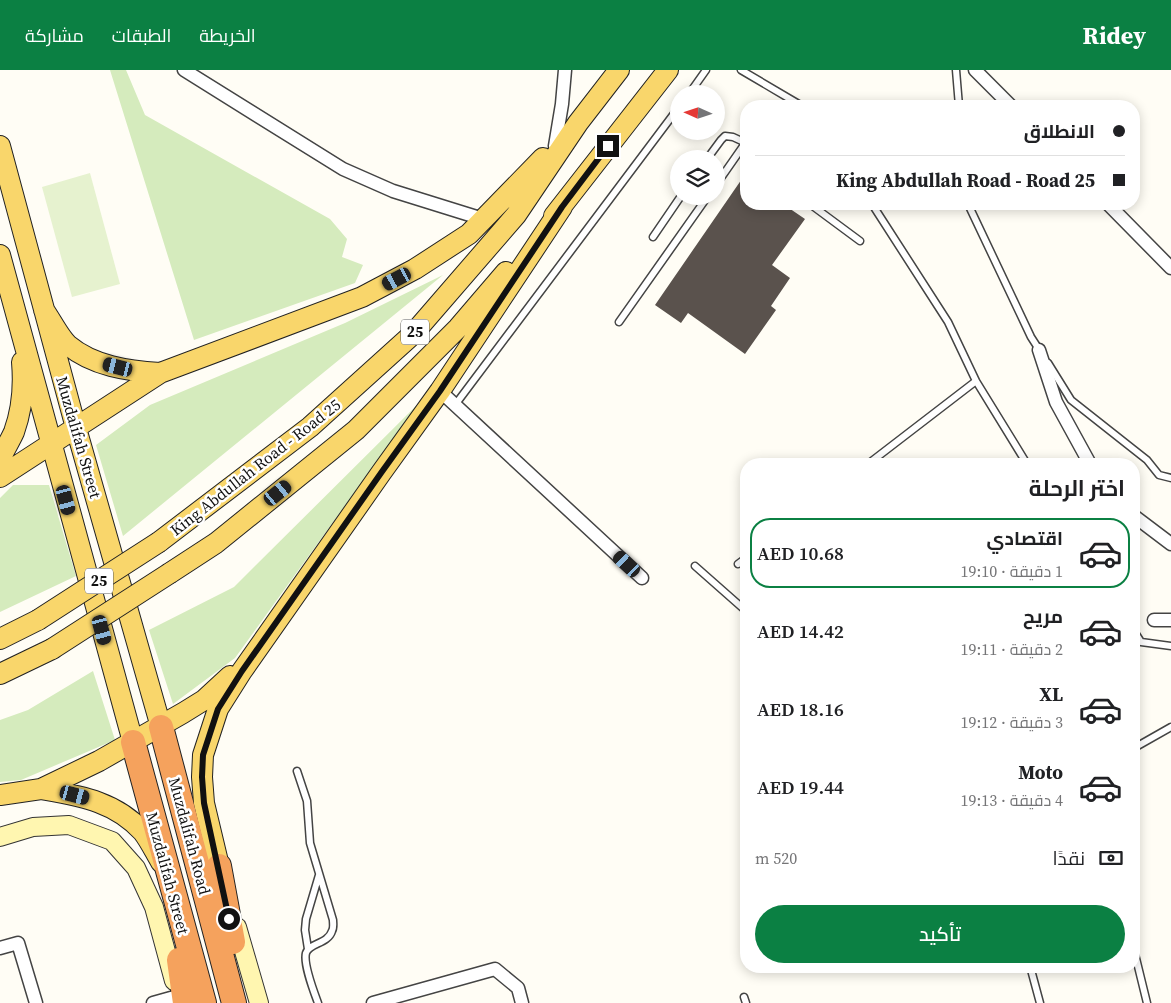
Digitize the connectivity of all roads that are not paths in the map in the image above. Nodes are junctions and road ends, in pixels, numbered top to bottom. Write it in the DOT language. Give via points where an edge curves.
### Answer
graph roads {
  1 [pos="184,70"];
  2 [pos="565,70"];
  3 [pos="619,70"];
  4 [pos="668,70"];
  5 [pos="706,70"];
  6 [pos="741,70"];
  7 [pos="956,70"];
  8 [pos="975,70"];
  9 [pos="695,85"];
  10 [pos="792,100"];
  11 [pos="958,100"];
  12 [pos="1005,100"];
  13 [pos="670,119"];
  14 [pos="578,123"];
  15 [pos="740,139"];
  16 [pos="0,146"];
  17 [pos="555,146"];
  18 [pos="714,150"];
  19 [pos="740,157"];
  20 [pos="725,174"];
  21 [pos="675,205"];
  22 [pos="702,205"];
  23 [pos="562,207"];
  24 [pos="818,210"];
  25 [pos="876,210"];
  26 [pos="971,210"];
  27 [pos="1114,210"];
  28 [pos="483,219"];
  29 [pos="653,237"];
  30 [pos="860,242"];
  31 [pos="0,256"];
  32 [pos="1171,268"];
  33 [pos="44,310"];
  34 [pos="619,322"];
  35 [pos="19,323"];
  36 [pos="1039,350"];
  37 [pos="160,373"];
  38 [pos="976,381"];
  39 [pos="440,391"];
  40 [pos="455,405"];
  41 [pos="76,428"];
  42 [pos="51,444"];
  43 [pos="876,458"];
  44 [pos="1023,458"];
  45 [pos="1087,458"];
  46 [pos="0,460"];
  47 [pos="0,477"];
  48 [pos="1171,478"];
  49 [pos="1140,521"];
  50 [pos="1171,544"];
  51 [pos="695,566"];
  52 [pos="642,578"];
  53 [pos="740,606"];
  54 [pos="1154,620"];
  55 [pos="1171,620"];
  56 [pos="0,639"];
  57 [pos="1140,642"];
  58 [pos="1171,646"];
  59 [pos="252,656"];
  60 [pos="0,674"];
  61 [pos="161,726"];
  62 [pos="1171,727"];
  63 [pos="133,742"];
  64 [pos="1140,745"];
  65 [pos="297,771"];
  66 [pos="41,789"];
  67 [pos="0,795"];
  68 [pos="0,837"];
  69 [pos="219,866"];
  70 [pos="167,872"];
  71 [pos="319,875"];
  72 [pos="0,948"];
  73 [pos="308,949"];
  74 [pos="1032,973"];
  75 [pos="1139,973"];
  76 [pos="181,1001"];
  77 [pos="36,1003"];
  78 [pos="153,1003"];
  79 [pos="204,1003"];
  80 [pos="234,1003"];
  81 [pos="244,1003"];
  82 [pos="259,1003"];
  83 [pos="318,1003"];
  84 [pos="373,1003"];
  85 [pos="522,1003"];
  86 [pos="1040,1003"];
  87 [pos="1146,1003"];
  1 -- 28 [label="street" via="343,168 393,191"];
  2 -- 17 [label="street"];
  3 -- 14 [label="main road, King Abdullah Road - Road 25 / 25"];
  4 -- 23 [label="main road, King Abdullah Road - Road 25 / 25"];
  5 -- 9 [label="lane"];
  6 -- 10 [label="lane"];
  7 -- 11 [label="lane"];
  8 -- 12 [label="street"];
  13 -- 40 [label="lane"];
  14 -- 17 [label="main road"];
  14 -- 56 [label="main road, King Abdullah Road - Road 25 / 25, bridge" via="516,214 414,334 310,427 159,542 38,620"];
  15 -- 18 [label="lane" via="725,136"];
  16 -- 33 [label="main road, Muzdalifah Street"];
  17 -- 28 [label="main road"];
  19 -- 20 [label="lane"];
  21 -- 29 [label="lane"];
  22 -- 34 [label="lane"];
  23 -- 39 [label="main road"];
  23 -- 60 [label="main road, King Abdullah Road - Road 25 / 25, bridge" via="458,328 356,430 216,543 52,649"];
  24 -- 30 [label="lane"];
  25 -- 38 [label="lane" via="948,322"];
  26 -- 36 [label="lane"];
  27 -- 32 [label="street"];
  28 -- 37 [label="main road" via="469,234 362,297"];
  31 -- 35 [label="main road, Muzdalifah Street"];
  33 -- 37 [label="main road" via="68,344 94,360 132,371"];
  33 -- 41 [label="main road, Muzdalifah Street"];
  35 -- 42 [label="main road, Muzdalifah Street"];
  35 -- 46 [label="main road" via="23,375 20,406 14,432"];
  36 -- 45 [label="street" via="1056,402"];
  36 -- 48 [label="lane" via="1071,400 1147,460 1159,475"];
  37 -- 41 [label="main road"];
  38 -- 43 [label="lane"];
  38 -- 44 [label="lane"];
  39 -- 40 [label="street"];
  39 -- 59 [label="main road"];
  40 -- 52 [label="street"];
  41 -- 42 [label="main road"];
  41 -- 61 [label="main road, Muzdalifah Street"];
  42 -- 47 [label="main road"];
  42 -- 63 [label="main road"];
  49 -- 50 [label="street"];
  51 -- 53 [label="lane"];
  54 -- 55 [label="street"];
  57 -- 58 [label="lane"];
  59 -- 61 [label="main road" via="204,700"];
  59 -- 69 [label="main road" via="218,709 203,755 204,803"];
  61 -- 63 [label="main road"];
  61 -- 80 [label="highway, Muzdalifah Road"];
  62 -- 64 [label="lane"];
  63 -- 66 [label="main road"];
  63 -- 70 [label="highway, Muzdalifah Street"];
  65 -- 71 [label="lane" via="307,801 310,843"];
  66 -- 67 [label="main road"];
  66 -- 70 [label="main road" via="103,803 120,813 143,832"];
  68 -- 76 [label="street" via="33,827 69,825 112,840 136,868 154,907"];
  69 -- 81 [label="highway"];
  69 -- 82 [label="street"];
  70 -- 76 [label="highway"];
  70 -- 79 [label="highway, Muzdalifah Street"];
  71 -- 73 [label="lane" via="306,919"];
  71 -- 73 [label="lane" via="333,920 333,931 328,939"];
  72 -- 77 [label="street" via="18,942"];
  73 -- 83 [label="lane" via="306,963"];
  74 -- 86 [label="lane"];
  75 -- 87 [label="lane"];
  76 -- 78 [label="street"];
  84 -- 85 [label="street" via="495,969 518,988"];
}
